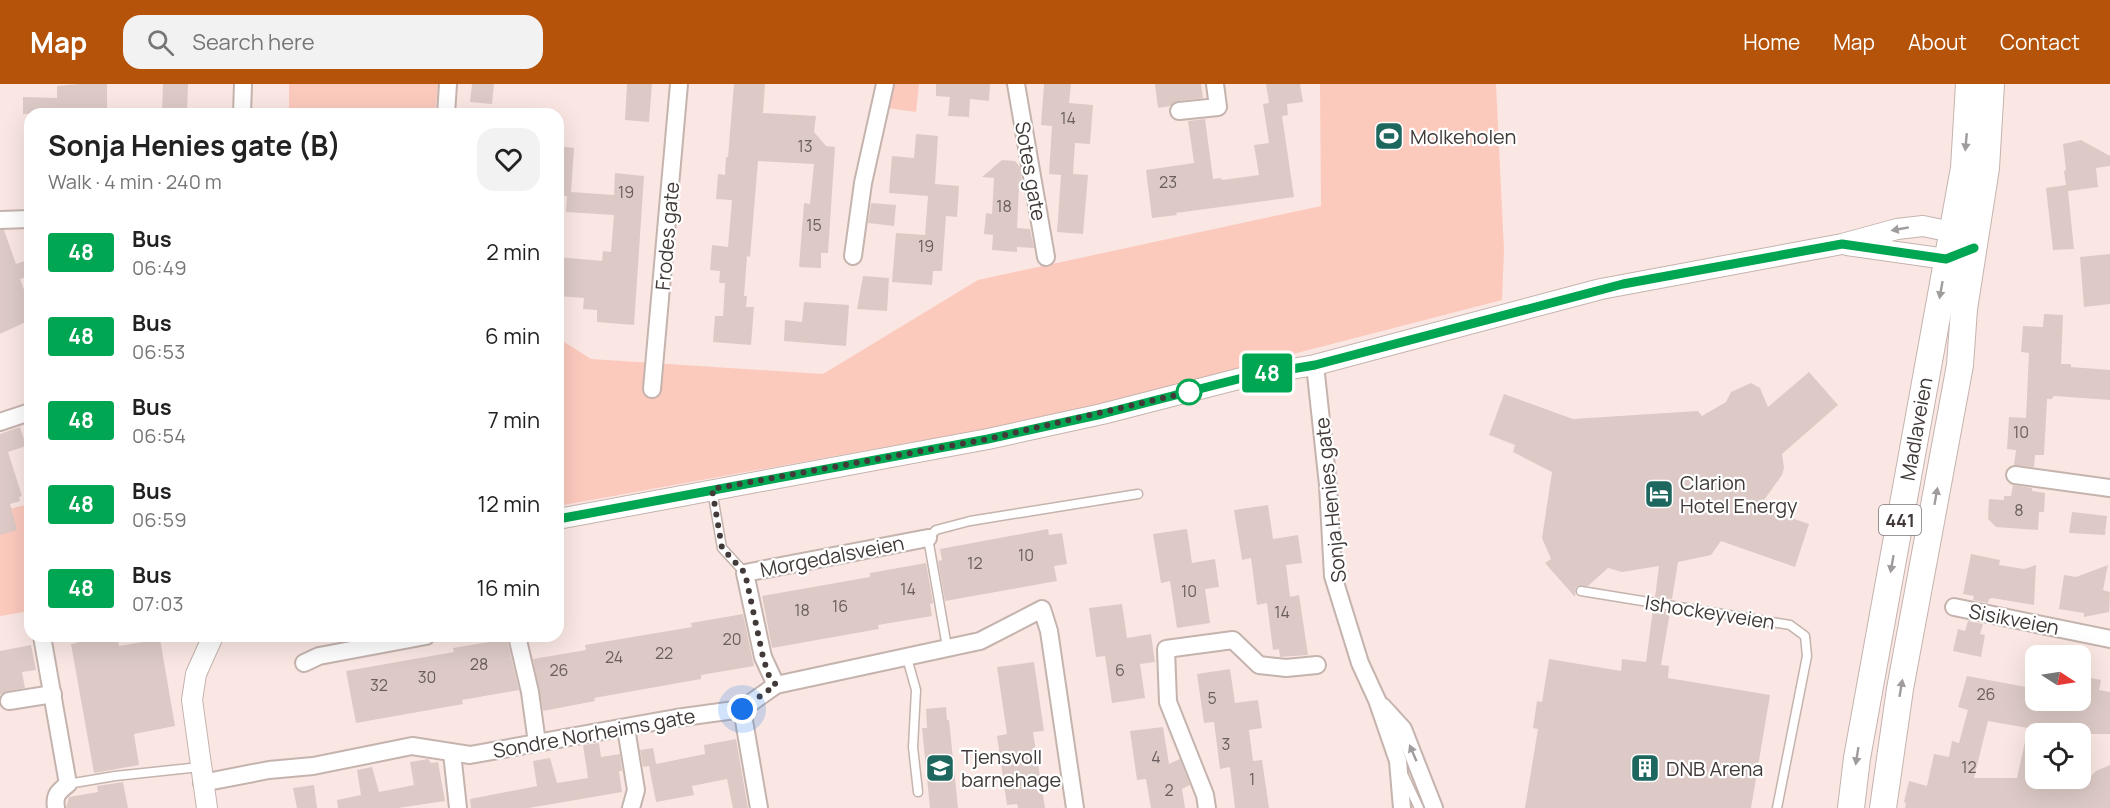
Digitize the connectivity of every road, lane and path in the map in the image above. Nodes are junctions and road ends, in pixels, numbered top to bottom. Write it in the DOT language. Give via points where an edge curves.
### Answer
graph roads {
  1 [pos="243,84"];
  2 [pos="448,84"];
  3 [pos="679,84"];
  4 [pos="885,84"];
  5 [pos="1016,84"];
  6 [pos="1215,84"];
  7 [pos="1969,84"];
  8 [pos="1991,84"];
  9 [pos="2000,84"];
  10 [pos="242,108"];
  11 [pos="446,108"];
  12 [pos="1179,111"];
  13 [pos="24,219"];
  14 [pos="0,220"];
  15 [pos="1952,232"];
  16 [pos="1842,244"];
  17 [pos="1974,248"];
  18 [pos="853,256"];
  19 [pos="1047,257"];
  20 [pos="1946,259"];
  21 [pos="1960,364"];
  22 [pos="1315,365"];
  23 [pos="652,389"];
  24 [pos="24,414"];
  25 [pos="0,422"];
  26 [pos="2015,475"];
  27 [pos="2110,488"];
  28 [pos="712,489"];
  29 [pos="1138,494"];
  30 [pos="564,518"];
  31 [pos="928,537"];
  32 [pos="745,573"];
  33 [pos="1581,591"];
  34 [pos="1954,607"];
  35 [pos="2110,639"];
  36 [pos="43,642"];
  37 [pos="210,642"];
  38 [pos="394,642"];
  39 [pos="518,642"];
  40 [pos="947,647"];
  41 [pos="907,658"];
  42 [pos="304,663"];
  43 [pos="1317,665"];
  44 [pos="776,685"];
  45 [pos="53,694"];
  46 [pos="1377,700"];
  47 [pos="9,701"];
  48 [pos="742,709"];
  49 [pos="626,728"];
  50 [pos="537,743"];
  51 [pos="452,753"];
  52 [pos="201,775"];
  53 [pos="68,784"];
  54 [pos="918,792"];
  55 [pos="56,808"];
  56 [pos="207,808"];
  57 [pos="458,808"];
  58 [pos="631,808"];
  59 [pos="759,808"];
  60 [pos="1075,808"];
  61 [pos="1207,808"];
  62 [pos="1404,808"];
  63 [pos="1434,808"];
  64 [pos="1778,808"];
  65 [pos="1851,808"];
  66 [pos="1882,808"];
  1 -- 10 [label="street"];
  2 -- 11 [label="street"];
  3 -- 23 [label="street, Frodes gate"];
  4 -- 18 [label="street" via="863,183"];
  5 -- 19 [label="street, Sotes gate"];
  6 -- 12 [label="street" via="1218,107"];
  7 -- 15 [label="main road, Madlaveien / 441, one-way" via="1964,168"];
  8 -- 17 [label="main road, Madlaveien / 441" via="1986,168"];
  9 -- 21 [label="main road, Madlaveien / 441" via="2001,142 1993,224 1986,272"];
  13 -- 14 [label="street"];
  15 -- 16 [label="street, one-way" via="1923,226"];
  15 -- 17 [label="street"];
  15 -- 20 [label="main road, Madlaveien / 441"];
  16 -- 20 [label="street"];
  16 -- 22 [label="street" via="1601,289"];
  17 -- 20 [label="street"];
  17 -- 21 [label="main road, Madlaveien / 441"];
  20 -- 65 [label="main road, Madlaveien / 441, one-way"];
  66 -- 21 [label="main road, Madlaveien / 441, one-way"];
  22 -- 28 [label="street" via="1250,376 988,439"];
  22 -- 46 [label="street, Sonja Henies gate" via="1333,576 1360,663"];
  24 -- 25 [label="street"];
  26 -- 27 [label="street"];
  28 -- 30 [label="street"];
  28 -- 32 [label="lane" via="722,548"];
  29 -- 31 [label="lane, Morgedalsveien" via="970,521 936,530"];
  31 -- 32 [label="street, Morgedalsveien"];
  31 -- 40 [label="lane, Morgedalsveien"];
  32 -- 44 [label="street, Morgedalsveien" via="763,657"];
  33 -- 64 [label="lane, Ishockeyveien" via="1790,625 1805,636 1807,656"];
  34 -- 35 [label="street, Sisikveien"];
  36 -- 45 [label="street"];
  37 -- 52 [label="street" via="196,674 192,700"];
  38 -- 42 [label="street" via="319,656"];
  39 -- 50 [label="street"];
  40 -- 41 [label="street, Sondre Norheims gate"];
  40 -- 60 [label="street, Sondre Norheims gate" via="980,641 1042,609 1049,631"];
  41 -- 44 [label="street, Sondre Norheims gate"];
  41 -- 54 [label="lane" via="916,690 913,747"];
  43 -- 61 [label="street" via="1259,665 1233,640 1166,649 1168,702"];
  44 -- 48 [label="street, Sondre Norheims gate"];
  45 -- 47 [label="street"];
  45 -- 53 [label="street"];
  46 -- 62 [label="street, Sonja Henies gate" via="1398,761"];
  63 -- 46 [label="street, Sonja Henies gate, one-way" via="1403,729"];
  48 -- 49 [label="street, Sondre Norheims gate"];
  48 -- 59 [label="street"];
  49 -- 50 [label="street, Sondre Norheims gate"];
  49 -- 58 [label="street" via="636,790"];
  50 -- 51 [label="street, Sondre Norheims gate" via="470,755"];
  51 -- 52 [label="street, Sondre Norheims gate" via="412,746 314,766"];
  51 -- 57 [label="street"];
  52 -- 53 [label="lane" via="126,775"];
  52 -- 56 [label="street"];
  53 -- 55 [label="street" via="54,798"];
}
